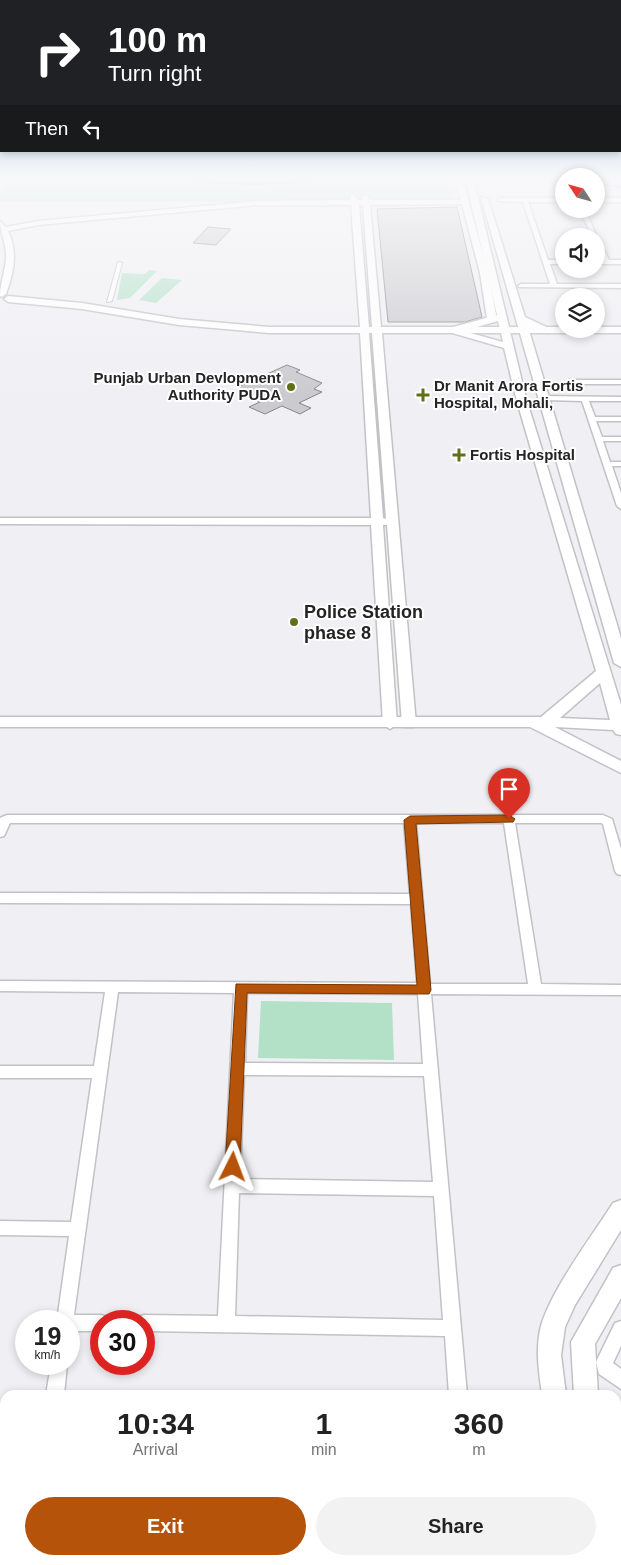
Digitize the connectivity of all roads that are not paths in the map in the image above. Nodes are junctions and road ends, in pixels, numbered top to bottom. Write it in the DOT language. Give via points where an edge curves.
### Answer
graph roads {
  1 [pos="10,250"];
  2 [pos="360,250"];
  3 [pos="371,250"];
  4 [pos="478,250"];
  5 [pos="483,250"];
  6 [pos="500,250"];
  7 [pos="542,250"];
  8 [pos="546,262"];
  9 [pos="555,262"];
  10 [pos="606,262"];
  11 [pos="621,262"];
  12 [pos="120,263"];
  13 [pos="361,274"];
  14 [pos="373,275"];
  15 [pos="521,286"];
  16 [pos="554,286"];
  17 [pos="621,286"];
  18 [pos="2,298"];
  19 [pos="109,301"];
  20 [pos="496,318"];
  21 [pos="523,325"];
  22 [pos="364,330"];
  23 [pos="378,330"];
  24 [pos="411,330"];
  25 [pos="446,330"];
  26 [pos="458,330"];
  27 [pos="503,330"];
  28 [pos="552,330"];
  29 [pos="621,330"];
  30 [pos="528,343"];
  31 [pos="507,346"];
  32 [pos="572,382"];
  33 [pos="621,382"];
  34 [pos="545,398"];
  35 [pos="585,399"];
  36 [pos="621,399"];
  37 [pos="592,419"];
  38 [pos="621,419"];
  39 [pos="598,439"];
  40 [pos="621,439"];
  41 [pos="607,464"];
  42 [pos="621,464"];
  43 [pos="618,488"];
  44 [pos="621,506"];
  45 [pos="0,512"];
  46 [pos="251,517"];
  47 [pos="376,518"];
  48 [pos="393,518"];
  49 [pos="0,521"];
  50 [pos="621,664"];
  51 [pos="604,672"];
  52 [pos="0,722"];
  53 [pos="540,723"];
  54 [pos="390,724"];
  55 [pos="410,724"];
  56 [pos="621,727"];
  57 [pos="621,768"];
  58 [pos="509,819"];
  59 [pos="410,820"];
  60 [pos="0,833"];
  61 [pos="620,866"];
  62 [pos="0,898"];
  63 [pos="417,899"];
  64 [pos="0,986"];
  65 [pos="112,987"];
  66 [pos="241,988"];
  67 [pos="424,990"];
  68 [pos="535,990"];
  69 [pos="621,990"];
  70 [pos="237,1070"];
  71 [pos="431,1070"];
  72 [pos="0,1072"];
  73 [pos="100,1072"];
  74 [pos="232,1186"];
  75 [pos="441,1189"];
  76 [pos="621,1210"];
  77 [pos="0,1228"];
  78 [pos="78,1228"];
  79 [pos="621,1276"];
  80 [pos="67,1310"];
  81 [pos="155,1323"];
  82 [pos="226,1324"];
  83 [pos="453,1328"];
  84 [pos="621,1328"];
  85 [pos="58,1375"];
  86 [pos="621,1380"];
  87 [pos="56,1390"];
  88 [pos="458,1390"];
  89 [pos="553,1390"];
  90 [pos="585,1390"];
  1 -- 18 [label="street"];
  2 -- 13 [label="street"];
  3 -- 14 [label="street"];
  4 -- 20 [label="street"];
  5 -- 20 [label="main road"];
  6 -- 21 [label="main road"];
  7 -- 8 [label="street"];
  8 -- 9 [label="street"];
  8 -- 16 [label="street"];
  10 -- 11 [label="street"];
  12 -- 19 [label="street"];
  13 -- 14 [label="street"];
  13 -- 22 [label="street"];
  14 -- 23 [label="street"];
  15 -- 16 [label="street"];
  16 -- 17 [label="street"];
  18 -- 22 [label="street" via="82,306 222,327"];
  20 -- 26 [label="main road"];
  20 -- 27 [label="main road"];
  21 -- 27 [label="street"];
  21 -- 28 [label="main road"];
  21 -- 30 [label="main road"];
  22 -- 23 [label="street"];
  22 -- 47 [label="street"];
  23 -- 24 [label="street"];
  23 -- 24 [label="street"];
  23 -- 48 [label="street"];
  24 -- 25 [label="street"];
  25 -- 26 [label="street"];
  25 -- 31 [label="main road"];
  26 -- 27 [label="street"];
  27 -- 31 [label="main road"];
  28 -- 29 [label="street"];
  28 -- 30 [label="main road"];
  30 -- 34 [label="main road"];
  31 -- 51 [label="main road"];
  32 -- 33 [label="street"];
  34 -- 35 [label="street"];
  34 -- 50 [label="main road"];
  35 -- 36 [label="street"];
  35 -- 37 [label="street"];
  37 -- 38 [label="street"];
  37 -- 39 [label="street"];
  39 -- 40 [label="street"];
  39 -- 41 [label="street"];
  41 -- 42 [label="street"];
  41 -- 43 [label="street"];
  43 -- 44 [label="street"];
  45 -- 46 [label="street"];
  46 -- 47 [label="street"];
  46 -- 49 [label="street"];
  47 -- 48 [label="street"];
  47 -- 54 [label="street"];
  48 -- 55 [label="street"];
  51 -- 53 [label="main road"];
  51 -- 56 [label="main road"];
  52 -- 54 [label="main road"];
  53 -- 55 [label="main road"];
  53 -- 56 [label="main road"];
  53 -- 57 [label="main road"];
  54 -- 55 [label="main road"];
  58 -- 59 [label="street"];
  58 -- 61 [label="street" via="608,822"];
  58 -- 68 [label="street"];
  59 -- 60 [label="street" via="7,819"];
  59 -- 63 [label="street"];
  62 -- 63 [label="street"];
  63 -- 67 [label="street"];
  64 -- 65 [label="street"];
  65 -- 66 [label="street"];
  65 -- 73 [label="street"];
  66 -- 67 [label="street"];
  66 -- 70 [label="street"];
  67 -- 68 [label="street"];
  67 -- 71 [label="street"];
  68 -- 69 [label="street"];
  70 -- 71 [label="street"];
  70 -- 74 [label="street"];
  71 -- 75 [label="street"];
  72 -- 73 [label="street"];
  73 -- 78 [label="street"];
  74 -- 75 [label="street"];
  74 -- 82 [label="street"];
  75 -- 83 [label="street"];
  76 -- 89 [label="main road" via="567,1297 553,1326 549,1355"];
  77 -- 78 [label="street"];
  78 -- 80 [label="street"];
  79 -- 90 [label="main road" via="583,1342"];
  81 -- 82 [label="street"];
  82 -- 83 [label="street"];
  83 -- 88 [label="street"];
  84 -- 86 [label="street" via="604,1362 605,1368"];
  85 -- 87 [label="street"];
}
